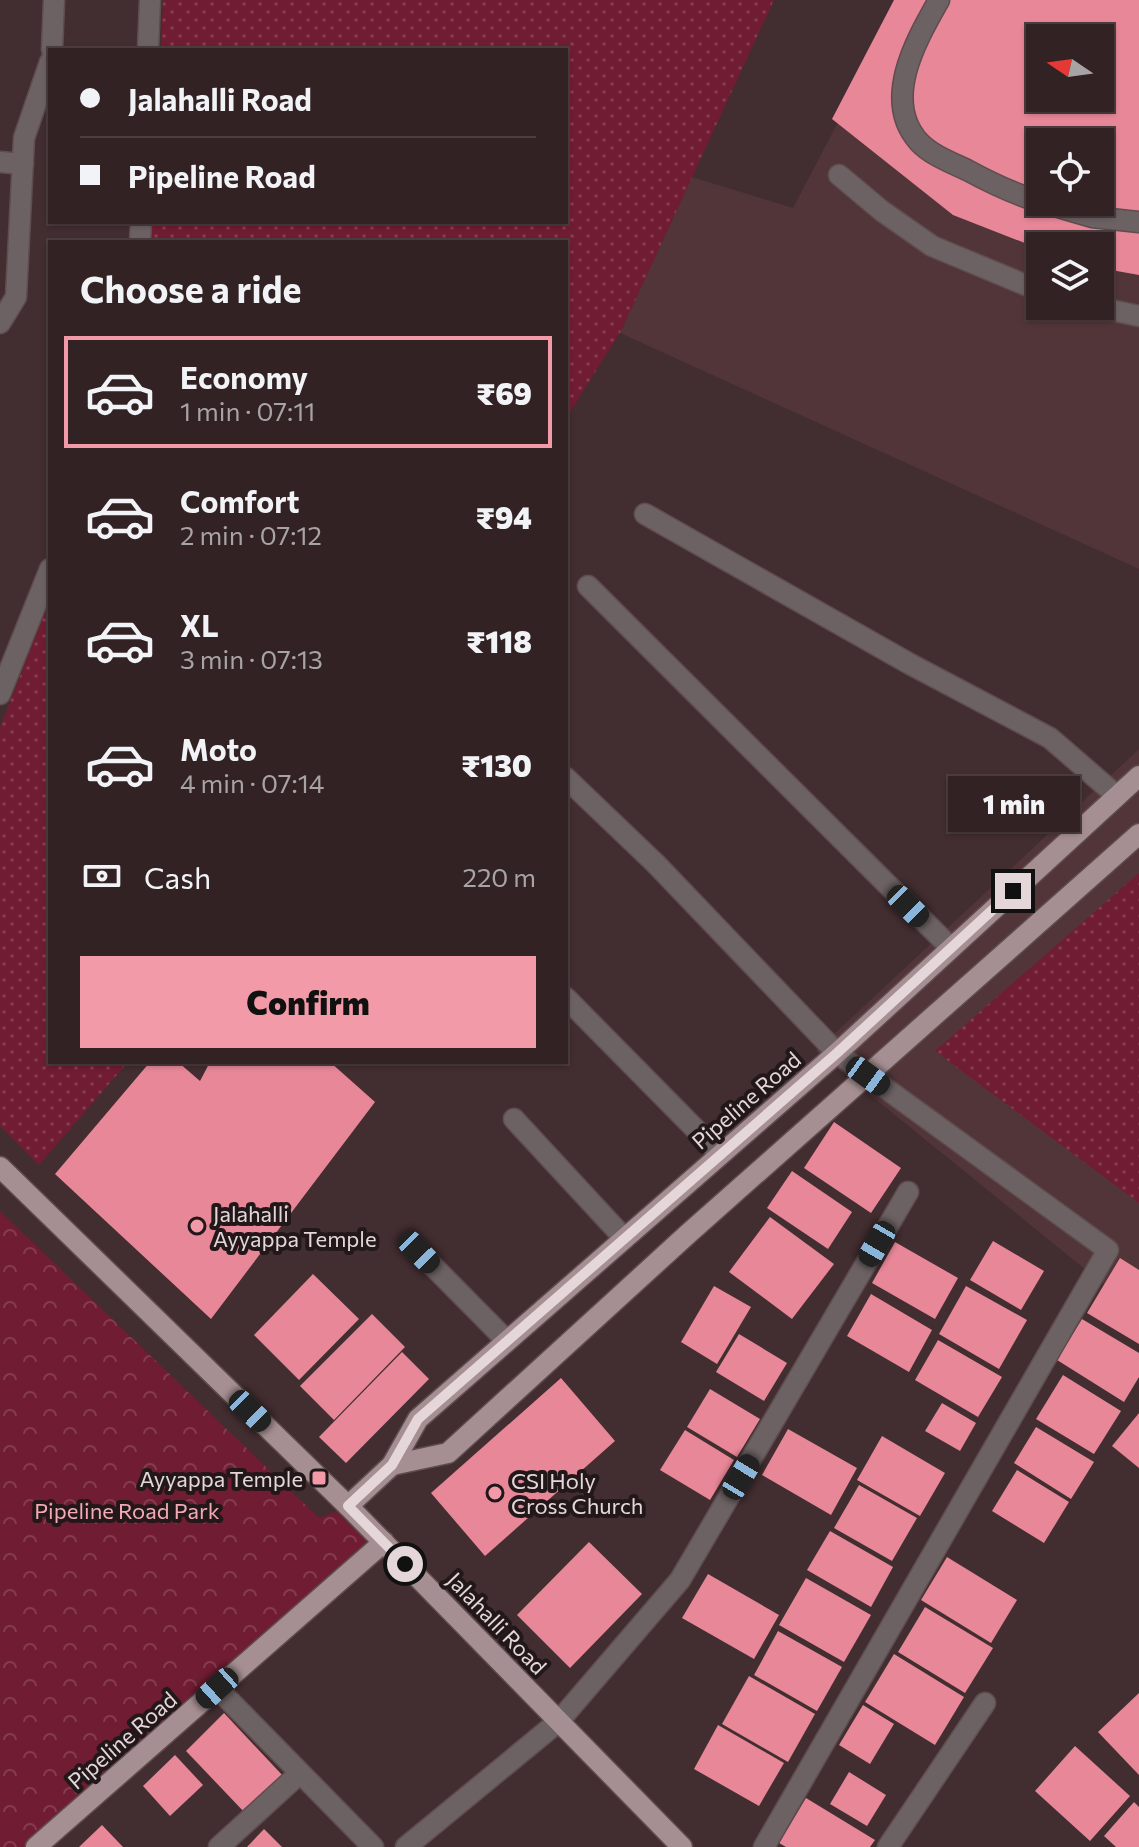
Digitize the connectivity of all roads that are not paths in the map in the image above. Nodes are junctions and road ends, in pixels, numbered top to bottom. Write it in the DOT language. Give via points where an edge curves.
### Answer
graph roads {
  1 [pos="54,0"];
  2 [pos="150,0"];
  3 [pos="939,0"];
  4 [pos="52,48"];
  5 [pos="148,48"];
  6 [pos="48,68"];
  7 [pos="0,162"];
  8 [pos="23,164"];
  9 [pos="839,175"];
  10 [pos="1026,198"];
  11 [pos="1089,216"];
  12 [pos="1139,222"];
  13 [pos="1026,285"];
  14 [pos="1114,311"];
  15 [pos="1139,316"];
  16 [pos="0,323"];
  17 [pos="645,514"];
  18 [pos="48,574"];
  19 [pos="588,586"];
  20 [pos="0,694"];
  21 [pos="1139,776"];
  22 [pos="568,780"];
  23 [pos="1117,796"];
  24 [pos="1139,834"];
  25 [pos="951,948"];
  26 [pos="568,1000"];
  27 [pos="837,1053"];
  28 [pos="868,1076"];
  29 [pos="514,1119"];
  30 [pos="720,1154"];
  31 [pos="0,1167"];
  32 [pos="908,1192"];
  33 [pos="624,1238"];
  34 [pos="419,1252"];
  35 [pos="507,1341"];
  36 [pos="392,1465"];
  37 [pos="348,1506"];
  38 [pos="384,1542"];
  39 [pos="217,1688"];
  40 [pos="985,1703"];
  41 [pos="559,1721"];
  42 [pos="299,1774"];
  43 [pos="36,1847"];
  44 [pos="219,1847"];
  45 [pos="373,1847"];
  46 [pos="406,1847"];
  47 [pos="682,1847"];
  48 [pos="764,1847"];
  49 [pos="888,1847"];
  1 -- 4 [label="street"];
  2 -- 5 [label="street"];
  3 -- 10 [label="street" via="907,67 902,93 907,119 919,142 946,160"];
  6 -- 8 [label="street" via="24,138"];
  7 -- 8 [label="street"];
  8 -- 16 [label="street" via="16,297"];
  9 -- 13 [label="street" via="932,246"];
  11 -- 12 [label="street"];
  14 -- 15 [label="street"];
  17 -- 23 [label="street" via="1050,738"];
  18 -- 20 [label="street"];
  19 -- 25 [label="street"];
  21 -- 23 [label="main road, Pipeline Road"];
  22 -- 27 [label="street"];
  23 -- 25 [label="main road, Pipeline Road"];
  24 -- 28 [label="main road"];
  25 -- 27 [label="main road, Pipeline Road"];
  26 -- 30 [label="street"];
  27 -- 28 [label="street"];
  27 -- 30 [label="main road, Pipeline Road"];
  28 -- 36 [label="main road" via="448,1453"];
  28 -- 48 [label="street" via="1108,1250"];
  29 -- 33 [label="street"];
  30 -- 33 [label="main road, Pipeline Road"];
  31 -- 37 [label="main road, Jalahalli Road"];
  32 -- 41 [label="street" via="680,1580"];
  33 -- 35 [label="main road, Pipeline Road"];
  34 -- 35 [label="street"];
  35 -- 36 [label="main road, Pipeline Road" via="418,1419"];
  36 -- 37 [label="main road, Pipeline Road"];
  37 -- 38 [label="main road, Jalahalli Road"];
  38 -- 39 [label="main road, Pipeline Road"];
  38 -- 41 [label="main road, Jalahalli Road"];
  39 -- 42 [label="street"];
  39 -- 43 [label="main road, Pipeline Road"];
  40 -- 49 [label="street"];
  41 -- 46 [label="street"];
  41 -- 47 [label="main road, Jalahalli Road"];
  42 -- 44 [label="street"];
  42 -- 45 [label="street"];
}
